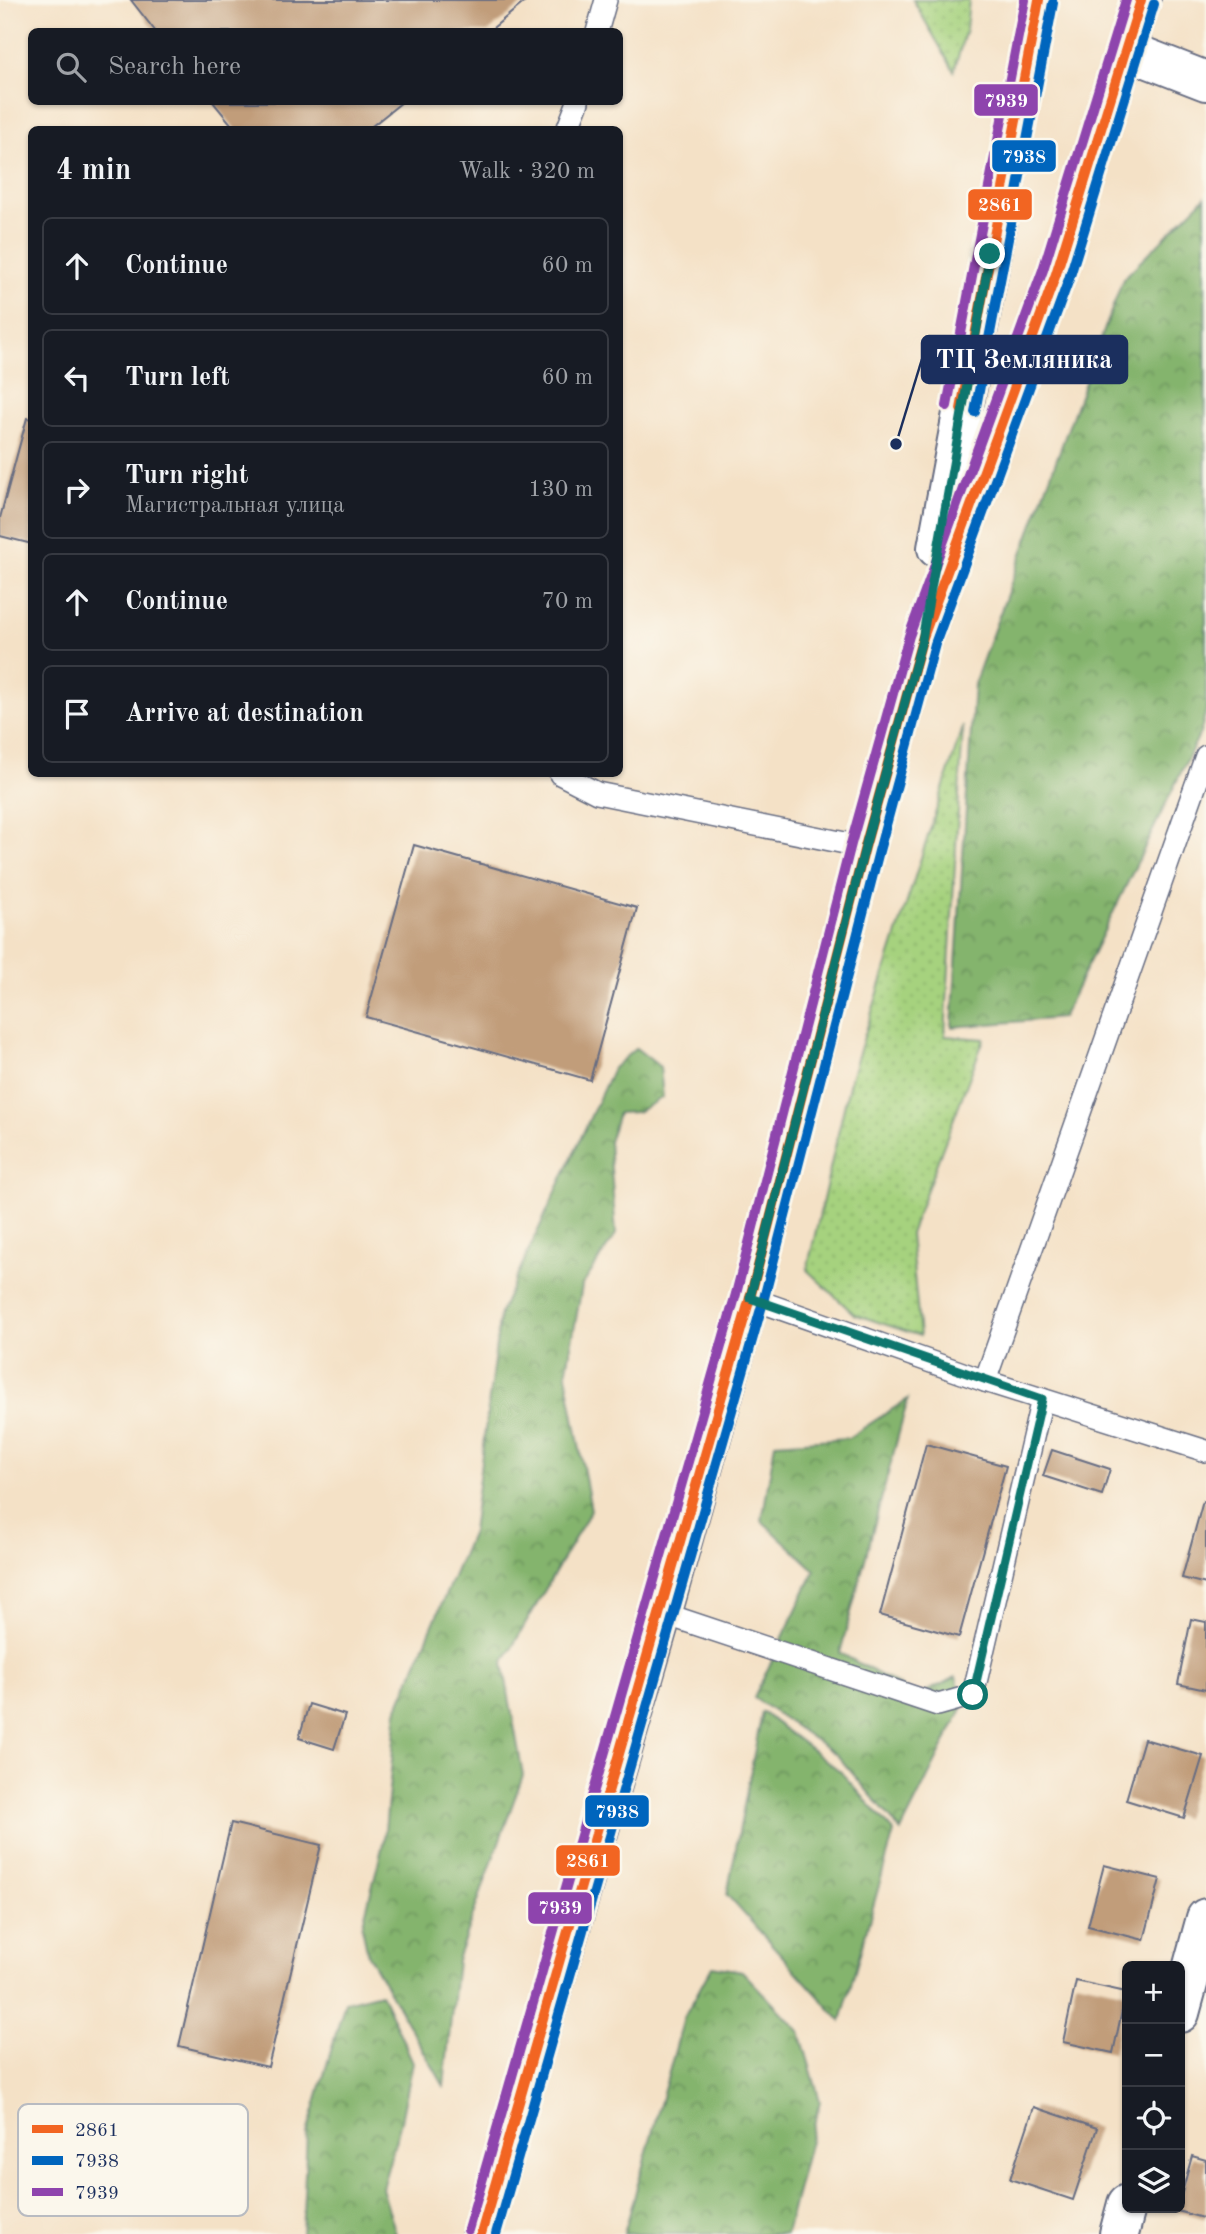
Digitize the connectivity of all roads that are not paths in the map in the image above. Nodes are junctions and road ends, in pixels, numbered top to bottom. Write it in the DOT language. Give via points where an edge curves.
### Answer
graph roads {
  1 [pos="606,0"];
  2 [pos="1039,0"];
  3 [pos="1141,0"];
  4 [pos="598,28"];
  5 [pos="1126,50"];
  6 [pos="1206,81"];
  7 [pos="577,105"];
  8 [pos="569,126"];
  9 [pos="922,640"];
  10 [pos="1206,756"];
  11 [pos="566,777"];
  12 [pos="865,847"];
  13 [pos="750,1298"];
  14 [pos="985,1381"];
  15 [pos="1042,1399"];
  16 [pos="1206,1451"];
  17 [pos="662,1613"];
  18 [pos="1206,1918"];
  19 [pos="1185,1995"];
  20 [pos="1125,2213"];
  21 [pos="481,2234"];
  22 [pos="1119,2234"];
  1 -- 4 [label="lane"];
  2 -- 9 [label="main road"];
  3 -- 5 [label="main road"];
  5 -- 6 [label="main road"];
  5 -- 9 [label="main road" via="1056,274"];
  7 -- 8 [label="lane"];
  9 -- 12 [label="main road"];
  10 -- 14 [label="lane"];
  11 -- 12 [label="lane" via="597,793"];
  12 -- 13 [label="main road"];
  13 -- 14 [label="lane"];
  13 -- 17 [label="main road"];
  14 -- 15 [label="lane"];
  15 -- 16 [label="lane"];
  15 -- 17 [label="lane" via="973,1695 938,1704"];
  17 -- 21 [label="main road"];
  18 -- 19 [label="main road"];
  20 -- 22 [label="main road"];
}
